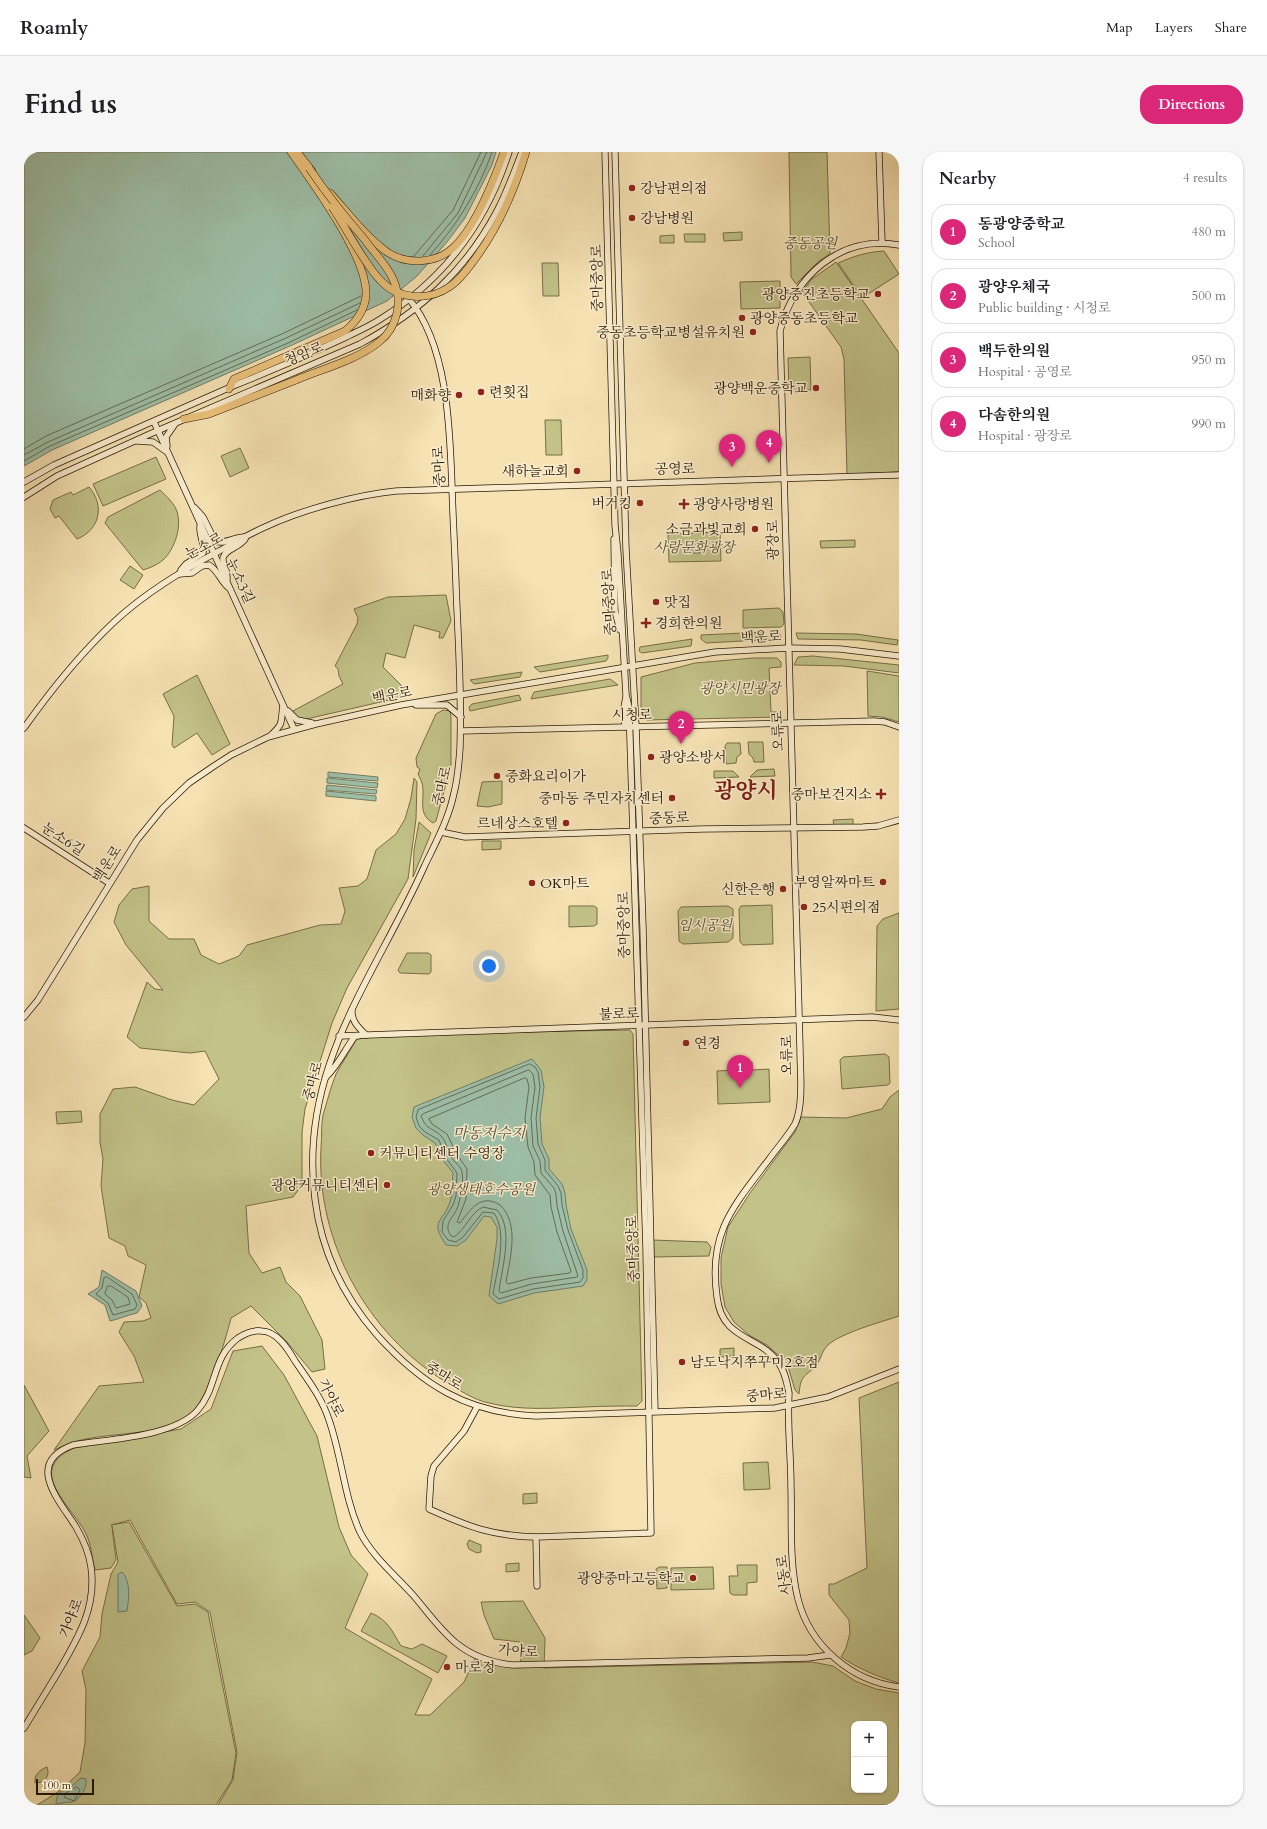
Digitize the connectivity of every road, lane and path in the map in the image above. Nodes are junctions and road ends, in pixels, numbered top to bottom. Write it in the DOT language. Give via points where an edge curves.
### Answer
graph roads {
  1 [pos="291,152"];
  2 [pos="297,152"];
  3 [pos="504,152"];
  4 [pos="509,152"];
  5 [pos="522,152"];
  6 [pos="526,152"];
  7 [pos="606,152"];
  8 [pos="615,152"];
  9 [pos="879,152"];
  10 [pos="307,169"];
  11 [pos="882,242"];
  12 [pos="899,245"];
  13 [pos="409,299"];
  14 [pos="417,308"];
  15 [pos="229,389"];
  16 [pos="184,419"];
  17 [pos="154,422"];
  18 [pos="176,423"];
  19 [pos="158,431"];
  20 [pos="135,441"];
  21 [pos="168,452"];
  22 [pos="899,475"];
  23 [pos="784,478"];
  24 [pos="24,482"];
  25 [pos="614,483"];
  26 [pos="624,483"];
  27 [pos="452,488"];
  28 [pos="24,497"];
  29 [pos="191,504"];
  30 [pos="200,524"];
  31 [pos="246,537"];
  32 [pos="214,554"];
  33 [pos="177,574"];
  34 [pos="227,582"];
  35 [pos="230,588"];
  36 [pos="788,648"];
  37 [pos="899,656"];
  38 [pos="632,666"];
  39 [pos="626,667"];
  40 [pos="460,696"];
  41 [pos="401,705"];
  42 [pos="284,706"];
  43 [pos="460,717"];
  44 [pos="790,723"];
  45 [pos="316,724"];
  46 [pos="899,726"];
  47 [pos="630,727"];
  48 [pos="24,728"];
  49 [pos="294,729"];
  50 [pos="461,732"];
  51 [pos="268,737"];
  52 [pos="899,820"];
  53 [pos="793,827"];
  54 [pos="24,828"];
  55 [pos="637,831"];
  56 [pos="440,832"];
  57 [pos="109,883"];
  58 [pos="352,1008"];
  59 [pos="24,1017"];
  60 [pos="799,1020"];
  61 [pos="899,1020"];
  62 [pos="639,1025"];
  63 [pos="646,1025"];
  64 [pos="366,1035"];
  65 [pos="339,1036"];
  66 [pos="325,1078"];
  67 [pos="899,1369"];
  68 [pos="788,1406"];
  69 [pos="477,1408"];
  70 [pos="652,1411"];
  71 [pos="536,1538"];
  72 [pos="538,1586"];
  73 [pos="830,1655"];
  74 [pos="899,1688"];
  75 [pos="24,1728"];
  1 -- 10 [label="highway"];
  2 -- 10 [label="highway"];
  3 -- 10 [label="highway, bridge" via="488,192 453,248 430,260 410,261 388,252 372,239"];
  4 -- 13 [label="street, 청암로" via="494,192 468,238 434,278"];
  5 -- 14 [label="street, 청암로" via="497,212 475,246 445,284"];
  6 -- 10 [label="highway, bridge" via="509,202 472,262 451,287 419,297 407,296 381,282"];
  7 -- 25 [label="street, 중마중앙로"];
  8 -- 26 [label="street, 중마중앙로"];
  9 -- 11 [label="street"];
  10 -- 15 [label="highway" via="362,271 366,295 362,310 352,325 336,336 234,379"];
  10 -- 16 [label="highway, bridge" via="387,270 398,294 397,318 388,334 357,355 209,414"];
  11 -- 12 [label="street, 광장로"];
  11 -- 23 [label="street, 광장로" via="847,250 824,263 802,283 787,311 780,339"];
  13 -- 14 [label="street, 중마로"];
  13 -- 15 [label="street, 청암로" via="378,321"];
  14 -- 16 [label="street, 청암로" via="360,344"];
  14 -- 27 [label="street, 중마로" via="431,338 444,387 449,423"];
  15 -- 17 [label="street, 청암로"];
  16 -- 18 [label="street, 청암로"];
  17 -- 19 [label="street, 눈소3길"];
  17 -- 24 [label="street, 청암로" via="54,465"];
  18 -- 19 [label="street, 청암로"];
  18 -- 21 [label="street" via="166,437"];
  19 -- 20 [label="street, 청암로"];
  19 -- 21 [label="street, 눈소3길"];
  20 -- 21 [label="street" via="153,442"];
  20 -- 28 [label="street, 청암로" via="57,476"];
  21 -- 29 [label="street, 눈소3길"];
  22 -- 23 [label="street, 공영로"];
  23 -- 26 [label="street, 공영로"];
  23 -- 36 [label="street, 광장로"];
  25 -- 26 [label="street, 공영로"];
  25 -- 27 [label="street, 공영로"];
  25 -- 39 [label="street, 중마중앙로" via="615,611 624,642"];
  26 -- 38 [label="street, 중마중앙로"];
  27 -- 31 [label="street, 눈소로" via="396,490 364,496 274,523"];
  27 -- 40 [label="street, 중마로"];
  29 -- 30 [label="street, 눈소3길"];
  29 -- 31 [label="street" via="203,517 215,541 222,543 237,537"];
  30 -- 32 [label="street, 눈소3길"];
  30 -- 33 [label="street" via="204,545 202,553"];
  31 -- 32 [label="street, 눈소로"];
  31 -- 34 [label="street" via="241,545 227,551 223,557 228,572"];
  32 -- 33 [label="street, 눈소로"];
  32 -- 34 [label="street, 눈소3길"];
  33 -- 35 [label="street" via="192,573 202,566 209,565 215,569 222,583"];
  33 -- 48 [label="street, 눈소로" via="114,622 66,671"];
  34 -- 35 [label="street, 눈소3길"];
  35 -- 42 [label="street, 눈소3길"];
  36 -- 37 [label="street, 백운로" via="840,649"];
  36 -- 38 [label="street, 백운로" via="715,652"];
  36 -- 44 [label="street, 오류로"];
  38 -- 39 [label="street, 백운로"];
  38 -- 47 [label="street, 중마중앙로"];
  39 -- 40 [label="street, 백운로"];
  39 -- 47 [label="street, 중마중앙로"];
  40 -- 41 [label="street, 백운로"];
  40 -- 43 [label="street, 중마로"];
  41 -- 43 [label="street" via="447,705"];
  41 -- 45 [label="street, 백운로"];
  42 -- 45 [label="street" via="297,720"];
  42 -- 49 [label="street, 눈소3길"];
  42 -- 51 [label="street" via="280,728"];
  43 -- 50 [label="street, 중마로"];
  44 -- 46 [label="street, 시청로" via="874,721"];
  44 -- 47 [label="street, 시청로"];
  44 -- 53 [label="street, 오류로"];
  45 -- 49 [label="street, 백운로"];
  47 -- 50 [label="street, 시청로"];
  47 -- 55 [label="street, 중마중앙로"];
  49 -- 51 [label="street, 백운로"];
  50 -- 56 [label="street, 중마로" via="454,794"];
  51 -- 57 [label="street, 백운로" via="231,755 190,783 163,808 137,840"];
  52 -- 53 [label="street, 중동로" via="878,826"];
  53 -- 55 [label="street, 중동로"];
  53 -- 60 [label="street, 오류로"];
  54 -- 57 [label="street, 눈소6길"];
  55 -- 56 [label="street, 중동로" via="465,837"];
  55 -- 62 [label="street, 중마중앙로"];
  55 -- 63 [label="street, 중마중앙로"];
  56 -- 58 [label="street, 중마로" via="418,882"];
  57 -- 59 [label="street, 백운로" via="38,1000"];
  58 -- 64 [label="street" via="355,1022"];
  58 -- 65 [label="street, 중마로"];
  60 -- 61 [label="street, 불로로" via="872,1017"];
  60 -- 63 [label="street, 불로로"];
  60 -- 68 [label="street, 오류로" via="799,1112 795,1123 728,1217 721,1232 715,1258 719,1309 726,1323 737,1333 764,1349 778,1361 787,1382"];
  62 -- 63 [label="street, 불로로"];
  62 -- 64 [label="street, 불로로"];
  62 -- 70 [label="street, 중마중앙로"];
  63 -- 70 [label="street, 중마중앙로"];
  64 -- 65 [label="street, 불로로"];
  64 -- 66 [label="street" via="355,1036 337,1065"];
  65 -- 66 [label="street, 중마로"];
  66 -- 69 [label="street, 중마로" via="314,1132 312,1176 317,1218 324,1245 338,1277 371,1328 394,1355 424,1379"];
  67 -- 68 [label="street, 중마로" via="828,1398"];
  68 -- 70 [label="street, 중마로"];
  68 -- 73 [label="street, 사동로" via="795,1586 805,1619"];
  69 -- 70 [label="street, 중마로" via="504,1414 536,1416"];
  69 -- 71 [label="street" via="464,1431 434,1466 430,1476 429,1509 486,1532"];
  70 -- 71 [label="street, 중마중앙로" via="651,1533"];
  71 -- 72 [label="street"];
  73 -- 74 [label="street, 사동로" via="858,1675"];
  73 -- 75 [label="street, 가야로" via="808,1658 512,1665 490,1661 469,1651 449,1636 369,1548 350,1504 333,1433 320,1399 287,1348 273,1334 261,1330 242,1336 228,1346 205,1400 186,1420 163,1430 74,1445 63,1449 53,1458 48,1470 49,1486 77,1529 86,1548 91,1567 92,1596 84,1625"];
}
